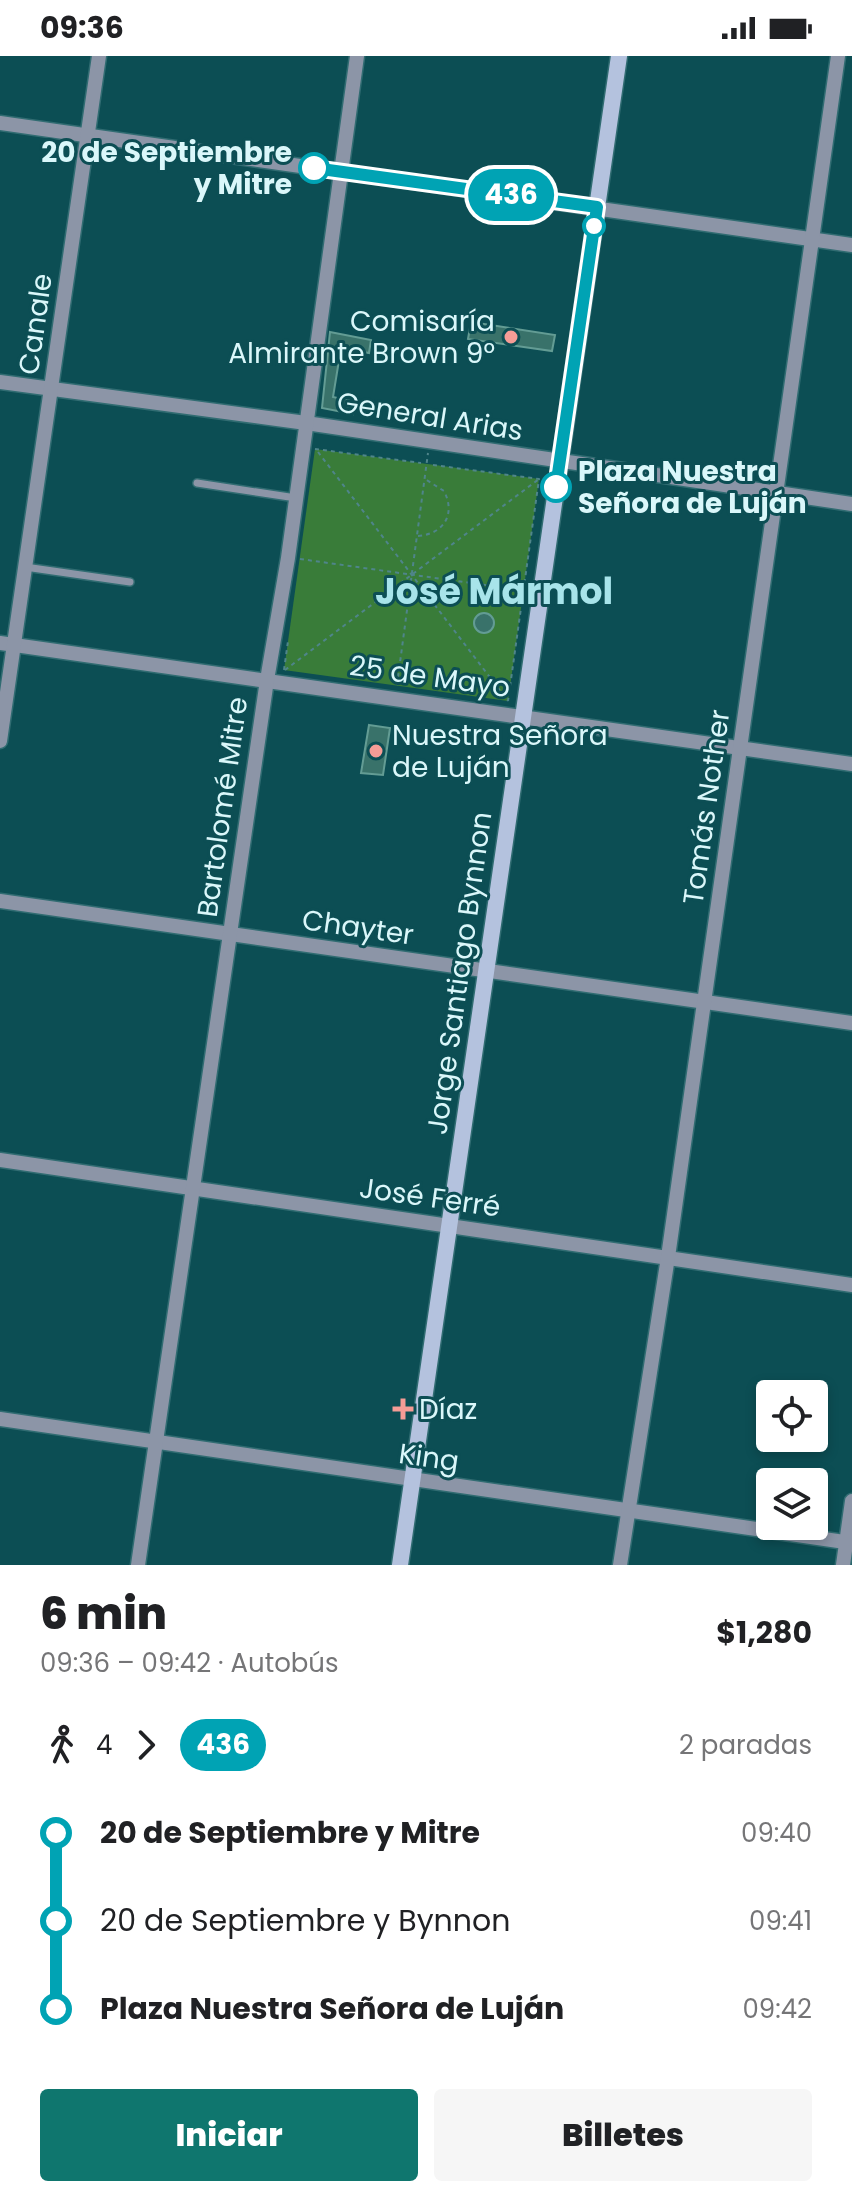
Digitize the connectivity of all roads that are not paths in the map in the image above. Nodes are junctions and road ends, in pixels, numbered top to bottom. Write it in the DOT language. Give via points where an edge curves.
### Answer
graph roads {
  1 [pos="99,56"];
  2 [pos="357,56"];
  3 [pos="619,56"];
  4 [pos="838,56"];
  5 [pos="0,123"];
  6 [pos="87,135"];
  7 [pos="343,172"];
  8 [pos="597,207"];
  9 [pos="810,239"];
  10 [pos="852,245"];
  11 [pos="0,382"];
  12 [pos="52,389"];
  13 [pos="305,429"];
  14 [pos="559,463"];
  15 [pos="197,483"];
  16 [pos="776,493"];
  17 [pos="296,498"];
  18 [pos="852,504"];
  19 [pos="25,567"];
  20 [pos="130,582"];
  21 [pos="7,644"];
  22 [pos="267,680"];
  23 [pos="523,716"];
  24 [pos="0,741"];
  25 [pos="741,747"];
  26 [pos="852,764"];
  27 [pos="0,901"];
  28 [pos="229,935"];
  29 [pos="485,971"];
  30 [pos="704,1002"];
  31 [pos="852,1023"];
  32 [pos="0,1160"];
  33 [pos="192,1189"];
  34 [pos="448,1226"];
  35 [pos="668,1257"];
  36 [pos="852,1285"];
  37 [pos="0,1419"];
  38 [pos="156,1443"];
  39 [pos="411,1482"];
  40 [pos="852,1501"];
  41 [pos="629,1511"];
  42 [pos="849,1542"];
  43 [pos="138,1565"];
  44 [pos="400,1565"];
  45 [pos="620,1565"];
  46 [pos="843,1565"];
  1 -- 6 [label="street, Canale"];
  2 -- 7 [label="street, Bartolomé Mitre"];
  3 -- 8 [label="street, Jorge Santiago Bynnon"];
  4 -- 9 [label="street, Tomás Nother"];
  5 -- 6 [label="street"];
  6 -- 7 [label="street"];
  6 -- 12 [label="street, Canale"];
  7 -- 8 [label="street"];
  7 -- 13 [label="street, Bartolomé Mitre"];
  8 -- 9 [label="street"];
  8 -- 14 [label="street, Jorge Santiago Bynnon"];
  9 -- 10 [label="street"];
  9 -- 16 [label="street, Tomás Nother"];
  11 -- 12 [label="street, General Arias"];
  12 -- 13 [label="street, General Arias"];
  12 -- 19 [label="street, Canale"];
  13 -- 14 [label="street, General Arias"];
  13 -- 17 [label="street, Bartolomé Mitre"];
  14 -- 16 [label="street, General Arias"];
  14 -- 23 [label="street, Jorge Santiago Bynnon" via="532,592"];
  15 -- 17 [label="lane"];
  16 -- 18 [label="street, General Arias"];
  16 -- 25 [label="street, Tomás Nother"];
  17 -- 22 [label="street, Bartolomé Mitre"];
  19 -- 20 [label="lane"];
  19 -- 21 [label="street, Canale"];
  21 -- 22 [label="street, 25 de Mayo"];
  21 -- 24 [label="street, Canale"];
  22 -- 23 [label="street, 25 de Mayo"];
  22 -- 28 [label="street, Bartolomé Mitre"];
  23 -- 25 [label="street, 25 de Mayo"];
  23 -- 29 [label="street, Jorge Santiago Bynnon"];
  25 -- 26 [label="street, 25 de Mayo"];
  25 -- 30 [label="street, Tomás Nother"];
  27 -- 28 [label="street, Chayter"];
  28 -- 29 [label="street, Chayter"];
  28 -- 33 [label="street, Bartolomé Mitre"];
  29 -- 30 [label="street, Chayter"];
  29 -- 34 [label="street, Jorge Santiago Bynnon"];
  30 -- 31 [label="street, Chayter"];
  30 -- 35 [label="street, Tomás Nother"];
  32 -- 33 [label="street, José Ferré"];
  33 -- 34 [label="street, José Ferré"];
  33 -- 38 [label="street, Bartolomé Mitre"];
  34 -- 35 [label="street, José Ferré"];
  34 -- 39 [label="street, Jorge Santiago Bynnon"];
  35 -- 36 [label="street, José Ferré"];
  35 -- 41 [label="street, Tomás Nother"];
  37 -- 38 [label="street, King"];
  38 -- 39 [label="street, King"];
  38 -- 43 [label="street, Bartolomé Mitre"];
  39 -- 41 [label="street, King"];
  39 -- 44 [label="street, Jorge Santiago Bynnon"];
  40 -- 42 [label="street"];
  41 -- 42 [label="street, King"];
  41 -- 45 [label="street, Tomás Nother"];
  42 -- 46 [label="street"];
}
